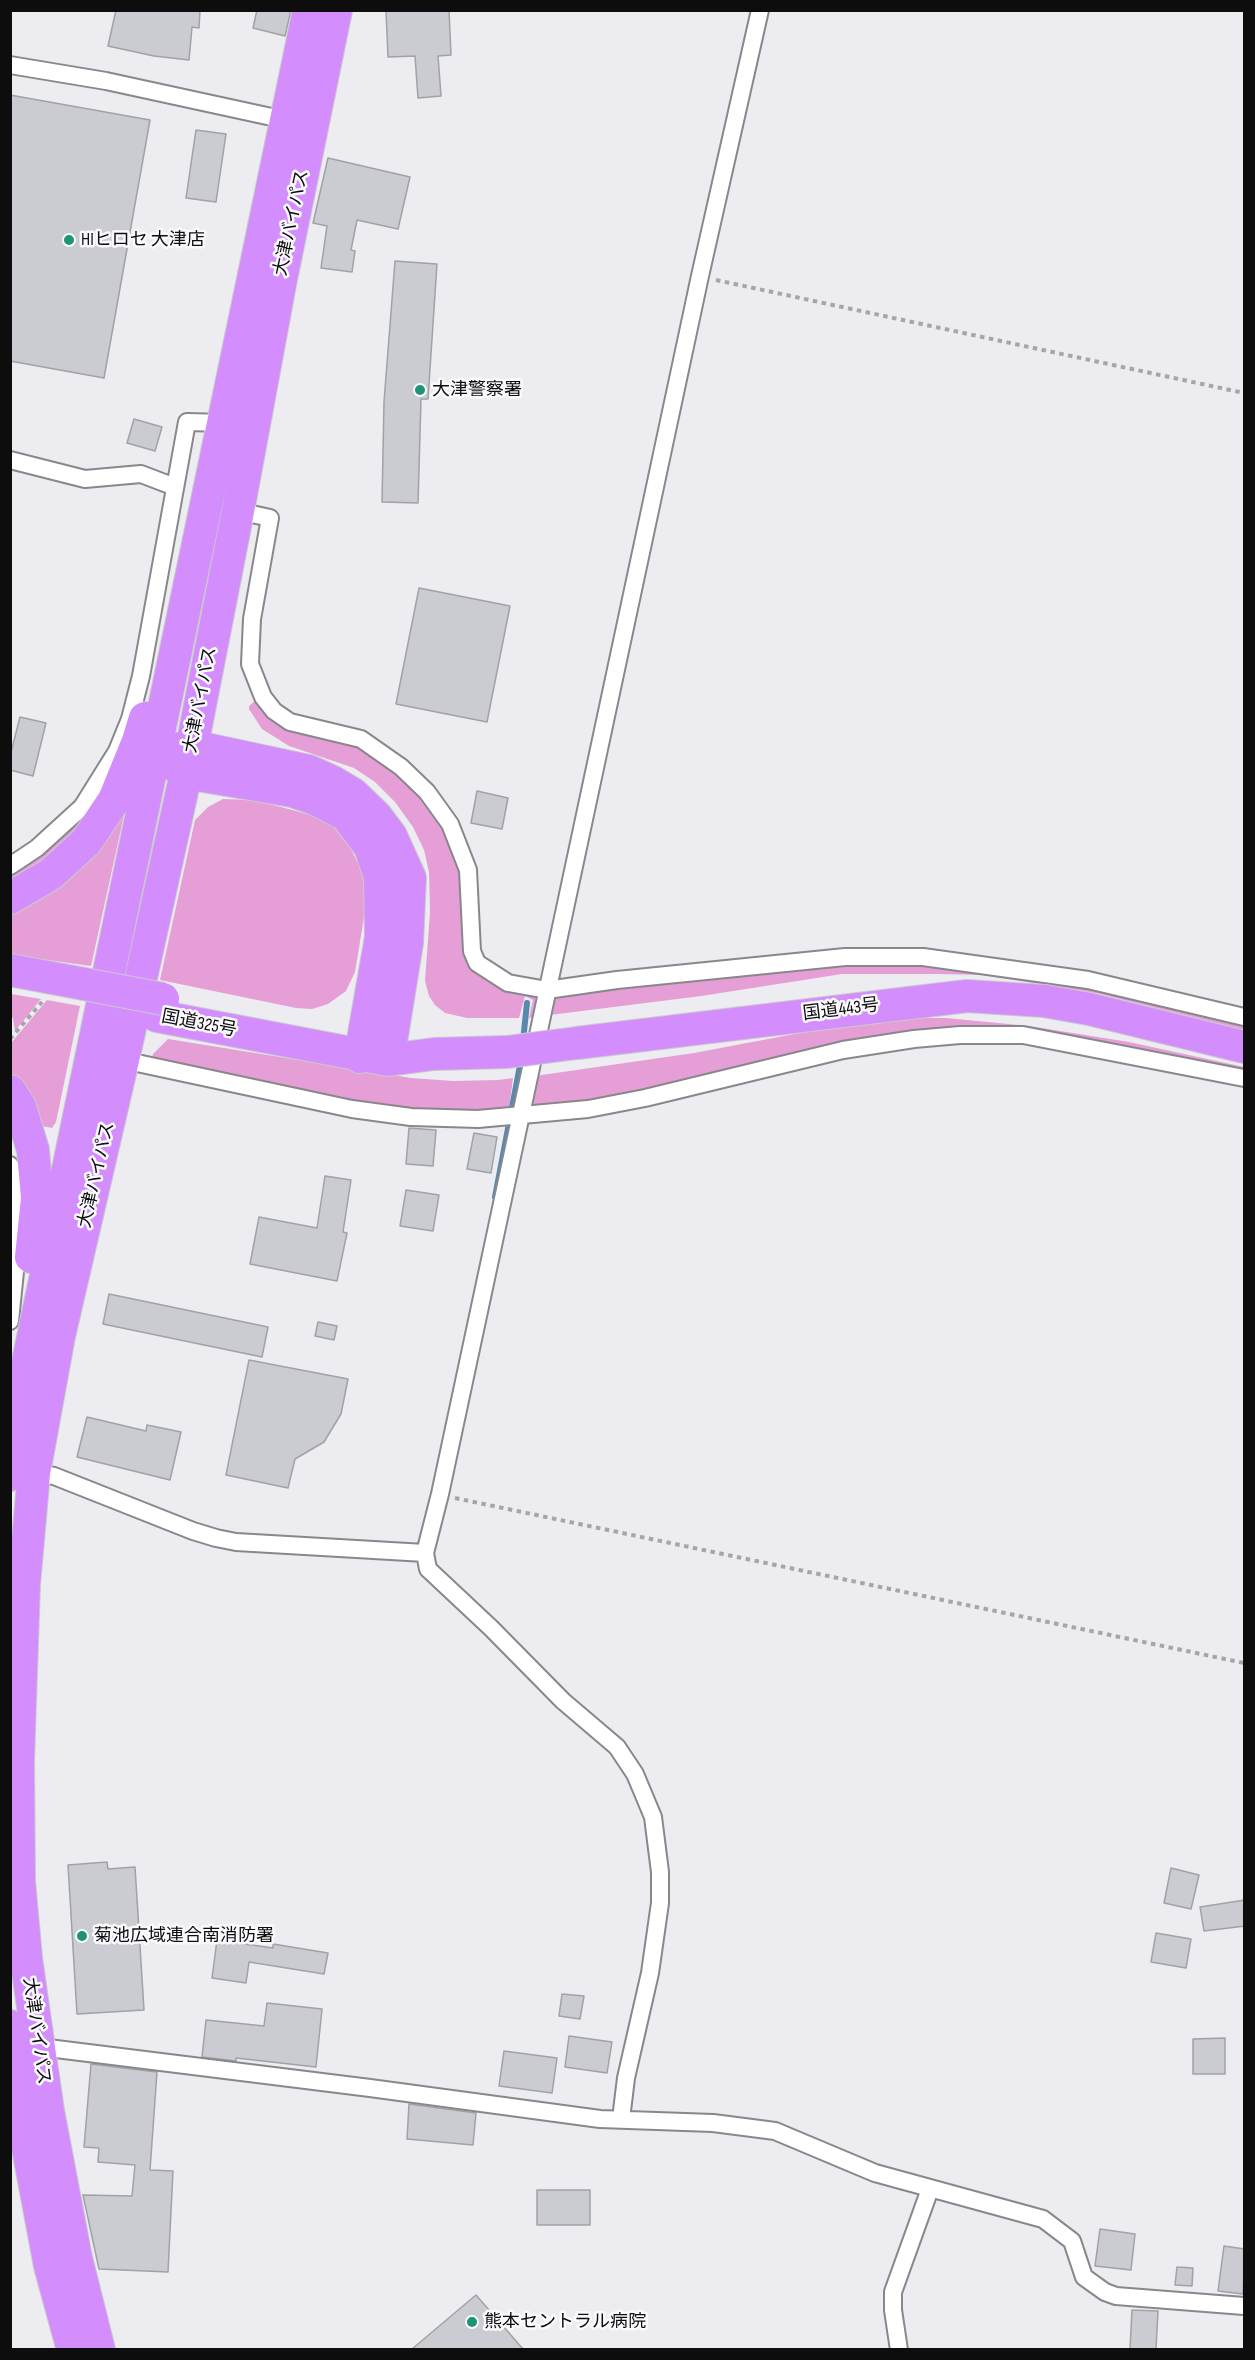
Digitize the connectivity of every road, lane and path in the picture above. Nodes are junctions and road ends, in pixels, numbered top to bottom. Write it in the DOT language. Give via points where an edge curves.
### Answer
graph roads {
  1 [pos="309,10"];
  2 [pos="336,10"];
  3 [pos="760,10"];
  4 [pos="10,65"];
  5 [pos="298,123"];
  6 [pos="700,276"];
  7 [pos="1245,393"];
  8 [pos="224,423"];
  9 [pos="10,460"];
  10 [pos="175,488"];
  11 [pos="207,507"];
  12 [pos="238,511"];
  13 [pos="155,753"];
  14 [pos="189,759"];
  15 [pos="10,866"];
  16 [pos="10,898"];
  17 [pos="10,970"];
  18 [pos="10,988"];
  19 [pos="547,990"];
  20 [pos="55,993"];
  21 [pos="1245,1017"];
  22 [pos="10,1039"];
  23 [pos="1245,1047"];
  24 [pos="376,1048"];
  25 [pos="123,1060"];
  26 [pos="1245,1078"];
  27 [pos="10,1091"];
  28 [pos="521,1116"];
  29 [pos="10,1165"];
  30 [pos="10,1321"];
  31 [pos="20,1400"];
  32 [pos="21,1461"];
  33 [pos="440,1494"];
  34 [pos="425,1553"];
  35 [pos="1245,1663"];
  36 [pos="18,2040"];
  37 [pos="621,2119"];
  38 [pos="930,2189"];
  39 [pos="1245,2306"];
  40 [pos="73,2349"];
  41 [pos="99,2349"];
  42 [pos="899,2349"];
  1 -- 5 [label="highway, 大津バイパス"];
  2 -- 5 [label="highway, 大津バイパス"];
  3 -- 6 [label="street"];
  4 -- 5 [label="street" via="106,81"];
  5 -- 8 [label="highway, 大津バイパス"];
  5 -- 12 [label="highway, 大津バイパス"];
  6 -- 7 [label="path"];
  6 -- 19 [label="street"];
  8 -- 10 [label="street" via="187,422"];
  8 -- 11 [label="highway, 大津バイパス"];
  9 -- 10 [label="street" via="85,479 141,474"];
  10 -- 15 [label="street" via="141,676 117,751 82,807 37,848"];
  11 -- 13 [label="highway, 大津バイパス"];
  11 -- 16 [label="highway" via="187,534 154,684 138,741 114,800 86,842 51,874"];
  12 -- 14 [label="highway, 大津バイパス"];
  12 -- 19 [label="street" via="270,518 252,619 250,664 262,696 290,722 361,739 417,780 450,824 468,870 472,951 477,963 508,983"];
  13 -- 14 [label="highway"];
  13 -- 31 [label="highway, 大津バイパス"];
  14 -- 24 [label="highway" via="315,799 346,815 370,847 381,877"];
  14 -- 25 [label="highway, 大津バイパス"];
  17 -- 20 [label="highway, 国道325号"];
  18 -- 20 [label="highway, 国道325号"];
  19 -- 21 [label="street" via="845,957 923,957 1089,980"];
  19 -- 28 [label="street"];
  20 -- 22 [label="path"];
  20 -- 24 [label="highway, 国道325号" via="160,1007"];
  23 -- 24 [label="highway, 国道443号, bridge" via="1089,1009 1044,1001 967,996 507,1052 434,1054"];
  25 -- 28 [label="street" via="352,1109 411,1117"];
  25 -- 32 [label="highway, 大津バイパス" via="59,1336"];
  26 -- 28 [label="street" via="1023,1035 960,1035 843,1050 645,1098"];
  27 -- 31 [label="highway" via="20,1107 33,1150 38,1198 15,1360"];
  28 -- 33 [label="street"];
  29 -- 30 [label="street" via="19,1232"];
  31 -- 32 [label="highway, 大津バイパス"];
  32 -- 34 [label="street" via="216,1538"];
  32 -- 36 [label="highway, 大津バイパス" via="24,1584 18,1761 19,1881 26,1958"];
  33 -- 34 [label="street"];
  33 -- 35 [label="path"];
  34 -- 37 [label="street" via="428,1569 563,1701 617,1747 634,1773 653,1817 660,1903"];
  36 -- 37 [label="street"];
  36 -- 40 [label="highway, 大津バイパス" via="21,2112 50,2266"];
  36 -- 41 [label="highway, 大津バイパス" via="48,2111 76,2258"];
  37 -- 38 [label="street" via="713,2123 775,2131 875,2173"];
  38 -- 39 [label="street" via="1043,2219 1072,2241 1084,2277 1105,2292"];
  38 -- 42 [label="street" via="893,2292"];
}
